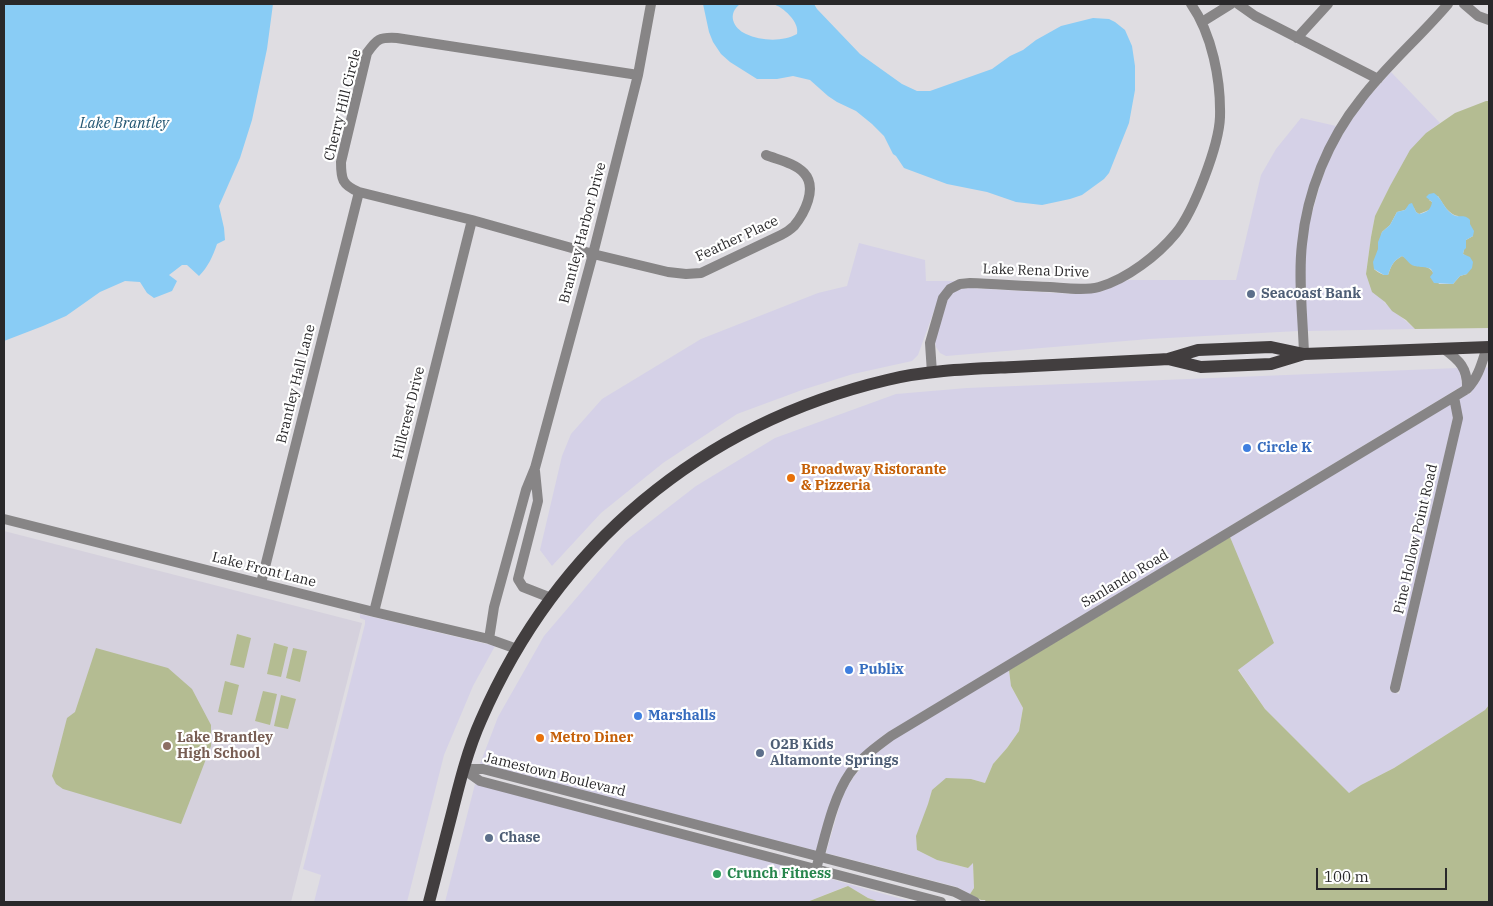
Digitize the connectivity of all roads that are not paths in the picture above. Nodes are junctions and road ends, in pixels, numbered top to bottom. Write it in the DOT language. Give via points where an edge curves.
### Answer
graph roads {
  1 [pos="651,4"];
  2 [pos="1192,4"];
  3 [pos="1231,4"];
  4 [pos="1238,4"];
  5 [pos="1328,4"];
  6 [pos="1448,4"];
  7 [pos="1464,4"];
  8 [pos="1489,20"];
  9 [pos="1202,22"];
  10 [pos="1297,38"];
  11 [pos="638,75"];
  12 [pos="1378,79"];
  13 [pos="766,155"];
  14 [pos="359,192"];
  15 [pos="472,220"];
  16 [pos="593,254"];
  17 [pos="1488,347"];
  18 [pos="1444,349"];
  19 [pos="1304,354"];
  20 [pos="932,373"];
  21 [pos="1467,389"];
  22 [pos="1454,397"];
  23 [pos="535,468"];
  24 [pos="4,519"];
  25 [pos="261,583"];
  26 [pos="550,598"];
  27 [pos="374,612"];
  28 [pos="489,639"];
  29 [pos="517,649"];
  30 [pos="1395,688"];
  31 [pos="463,769"];
  32 [pos="820,857"];
  33 [pos="816,869"];
  34 [pos="429,902"];
  35 [pos="941,902"];
  36 [pos="975,902"];
  1 -- 11 [label="street, Brantley Harbor Drive"];
  2 -- 9 [label="street, Lake Rena Drive"];
  3 -- 9 [label="street"];
  4 -- 10 [label="street"];
  5 -- 10 [label="street"];
  6 -- 12 [label="street"];
  7 -- 8 [label="street" via="1478,16"];
  9 -- 20 [label="street, Lake Rena Drive" via="1219,84 1220,118 1206,172 1177,233 1127,275 1098,287 1074,289 970,283 950,289 938,310 930,343"];
  10 -- 12 [label="street"];
  11 -- 14 [label="street, Cherry Hill Circle" via="383,38 374,43 367,53 341,162 341,176 348,187"];
  11 -- 16 [label="street, Brantley Harbor Drive"];
  12 -- 19 [label="street" via="1342,125 1321,168 1312,196 1302,245"];
  13 -- 16 [label="street, Feather Place" via="795,166 808,179 810,189 800,217 781,236 701,273 668,272"];
  14 -- 15 [label="street, Cherry Hill Circle"];
  14 -- 25 [label="street, Brantley Hall Lane"];
  15 -- 16 [label="street, Cherry Hill Circle"];
  15 -- 27 [label="street, Hillcrest Drive"];
  16 -- 23 [label="street, Brantley Harbor Drive"];
  17 -- 18 [label="main road"];
  17 -- 21 [label="street, Sanlando Road" via="1474,382"];
  18 -- 19 [label="main road"];
  18 -- 21 [label="street" via="1464,368"];
  19 -- 20 [label="main road" via="1271,364 1201,367 1168,359"];
  20 -- 26 [label="main road" via="886,380 834,395 730,440 682,470 632,509 595,545"];
  21 -- 22 [label="street, Sanlando Road"];
  22 -- 30 [label="street, Pine Hollow Point Road" via="1458,418"];
  22 -- 32 [label="street, Sanlando Road" via="890,736 851,773 838,795"];
  23 -- 26 [label="street, Brantley Harbor Drive" via="538,501 518,579 523,587"];
  23 -- 28 [label="street, Brantley Harbor Drive" via="494,607"];
  24 -- 25 [label="street, Lake Front Lane"];
  25 -- 27 [label="street, Lake Front Lane"];
  26 -- 29 [label="main road"];
  27 -- 28 [label="street, Lake Front Lane"];
  28 -- 29 [label="street, Lake Front Lane"];
  29 -- 31 [label="main road" via="480,720"];
  31 -- 32 [label="street, Jamestown Boulevard" via="483,769"];
  31 -- 33 [label="street, Jamestown Boulevard" via="480,781"];
  31 -- 34 [label="main road"];
  32 -- 33 [label="street, Sanlando Road"];
  32 -- 36 [label="street, Jamestown Boulevard" via="955,892"];
  33 -- 35 [label="street, Jamestown Boulevard"];
}
